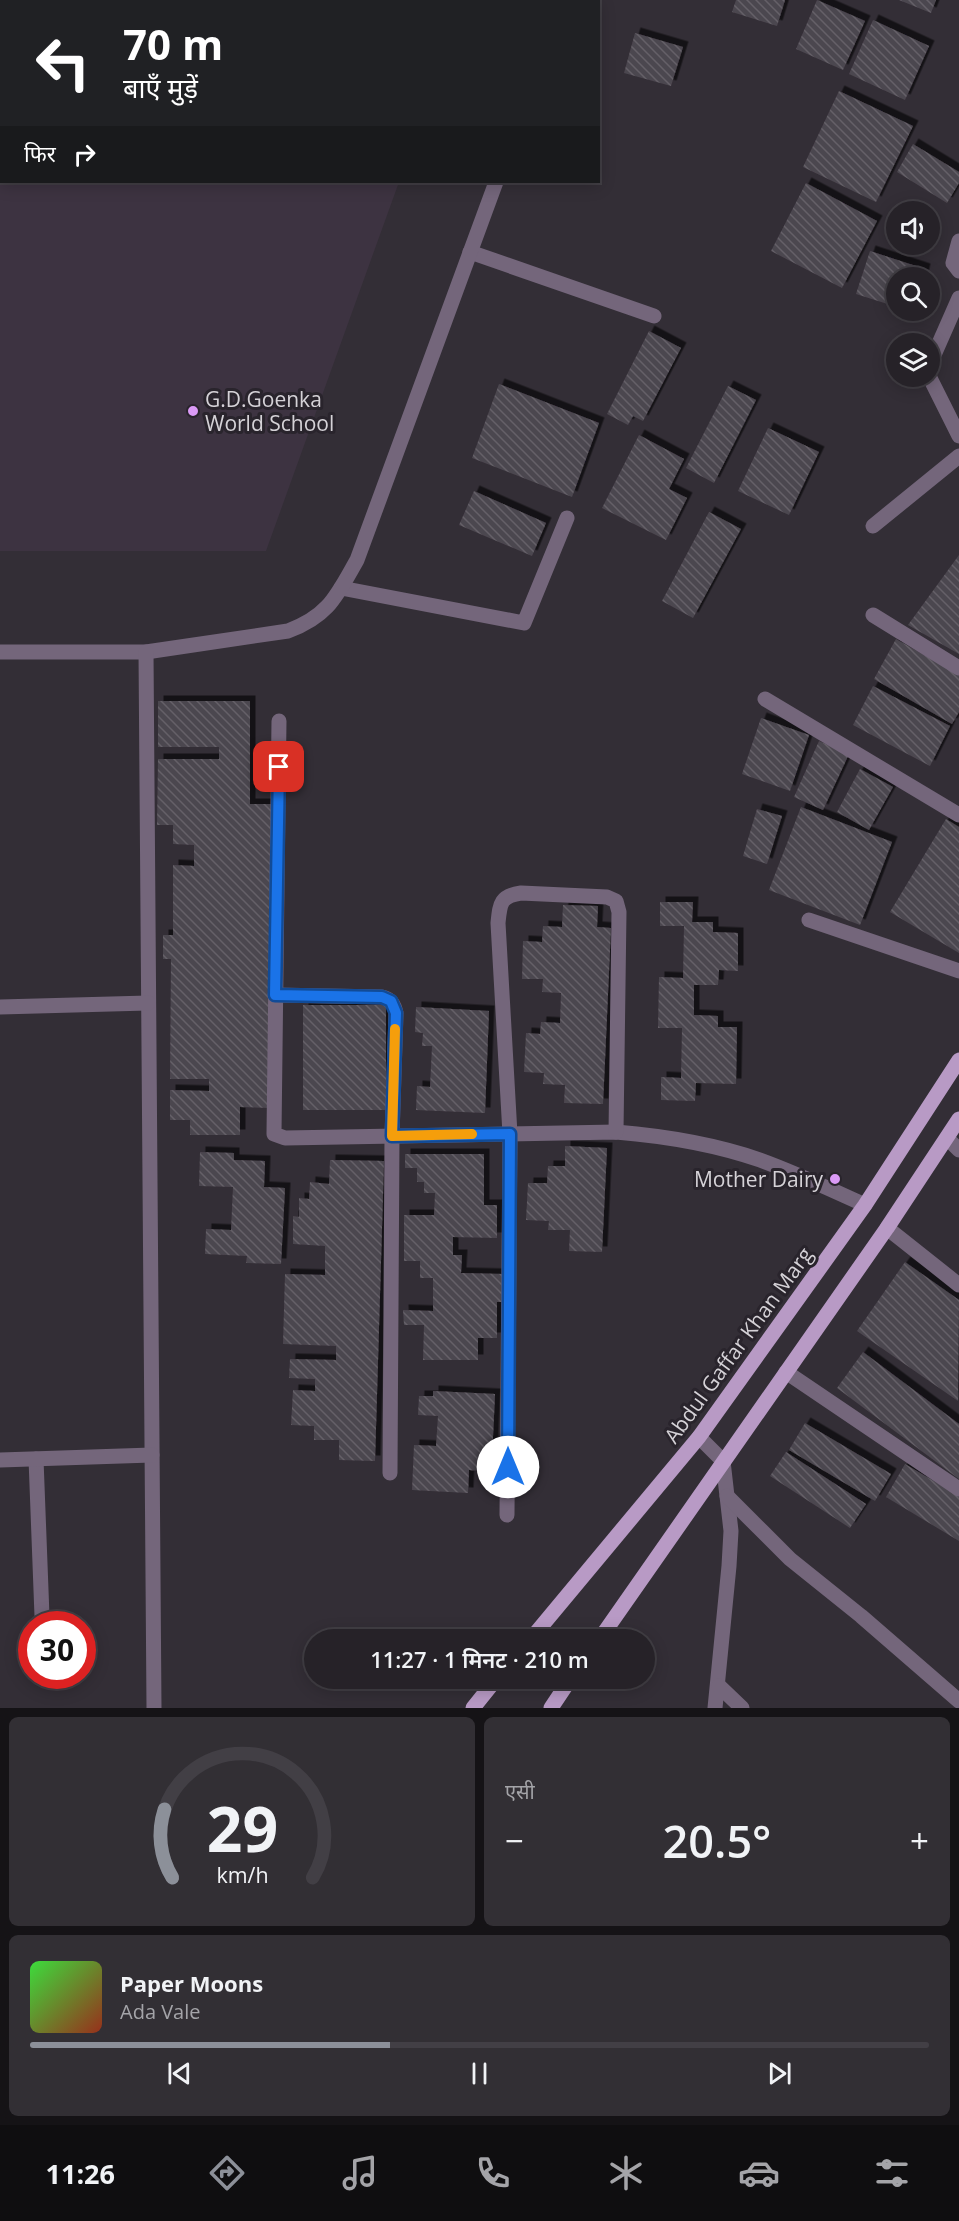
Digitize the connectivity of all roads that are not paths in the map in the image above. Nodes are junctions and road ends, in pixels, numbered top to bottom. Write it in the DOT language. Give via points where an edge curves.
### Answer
graph roads {
  1 [pos="496,183"];
  2 [pos="959,241"];
  3 [pos="470,252"];
  4 [pos="959,271"];
  5 [pos="959,298"];
  6 [pos="654,316"];
  7 [pos="940,341"];
  8 [pos="934,387"];
  9 [pos="959,436"];
  10 [pos="959,456"];
  11 [pos="567,518"];
  12 [pos="873,526"];
  13 [pos="341,588"];
  14 [pos="873,615"];
  15 [pos="0,652"];
  16 [pos="146,652"];
  17 [pos="959,668"];
  18 [pos="765,699"];
  19 [pos="279,721"];
  20 [pos="959,816"];
  21 [pos="808,920"];
  22 [pos="959,971"];
  23 [pos="275,995"];
  24 [pos="148,1003"];
  25 [pos="0,1007"];
  26 [pos="959,1060"];
  27 [pos="959,1119"];
  28 [pos="616,1132"];
  29 [pos="510,1134"];
  30 [pos="392,1136"];
  31 [pos="946,1138"];
  32 [pos="959,1150"];
  33 [pos="865,1205"];
  34 [pos="887,1228"];
  35 [pos="959,1285"];
  36 [pos="786,1372"];
  37 [pos="699,1437"];
  38 [pos="152,1455"];
  39 [pos="36,1459"];
  40 [pos="0,1460"];
  41 [pos="723,1461"];
  42 [pos="390,1473"];
  43 [pos="959,1489"];
  44 [pos="727,1496"];
  45 [pos="507,1515"];
  46 [pos="42,1611"];
  47 [pos="539,1629"];
  48 [pos="606,1629"];
  49 [pos="719,1686"];
  50 [pos="488,1689"];
  51 [pos="564,1689"];
  52 [pos="959,1701"];
  53 [pos="154,1708"];
  54 [pos="473,1708"];
  55 [pos="551,1708"];
  56 [pos="715,1708"];
  57 [pos="742,1708"];
  1 -- 3 [label="street"];
  2 -- 4 [label="street" via="952,263"];
  3 -- 6 [label="street"];
  3 -- 13 [label="street" via="357,560"];
  5 -- 7 [label="street"];
  8 -- 9 [label="street"];
  10 -- 12 [label="street"];
  11 -- 13 [label="street" via="524,622"];
  13 -- 16 [label="street" via="326,610 308,624 288,631"];
  14 -- 17 [label="street"];
  15 -- 16 [label="street"];
  16 -- 24 [label="street"];
  18 -- 20 [label="street"];
  19 -- 23 [label="street"];
  21 -- 22 [label="street"];
  23 -- 30 [label="street" via="382,997 391,1001 396,1013"];
  23 -- 30 [label="street" via="274,1134 285,1138"];
  24 -- 25 [label="street"];
  24 -- 38 [label="street"];
  26 -- 33 [label="main road, Abdul Gaffar Khan Marg"];
  27 -- 31 [label="main road"];
  28 -- 29 [label="street"];
  28 -- 29 [label="street" via="616,901 607,897 521,893 503,899 498,923"];
  28 -- 33 [label="street" via="684,1141 758,1160"];
  29 -- 30 [label="street"];
  29 -- 45 [label="street"];
  30 -- 42 [label="street"];
  31 -- 32 [label="street"];
  31 -- 34 [label="main road"];
  33 -- 37 [label="main road, Abdul Gaffar Khan Marg"];
  34 -- 35 [label="street"];
  34 -- 36 [label="main road"];
  36 -- 41 [label="main road"];
  36 -- 43 [label="street"];
  37 -- 41 [label="street"];
  37 -- 47 [label="main road, Abdul Gaffar Khan Marg"];
  38 -- 39 [label="street"];
  38 -- 53 [label="street"];
  39 -- 40 [label="street"];
  39 -- 46 [label="street"];
  41 -- 44 [label="street"];
  41 -- 48 [label="main road"];
  44 -- 49 [label="street" via="731,1530"];
  44 -- 52 [label="street" via="790,1559"];
  49 -- 56 [label="street"];
  49 -- 57 [label="street"];
  50 -- 54 [label="main road"];
  51 -- 55 [label="main road"];
}
